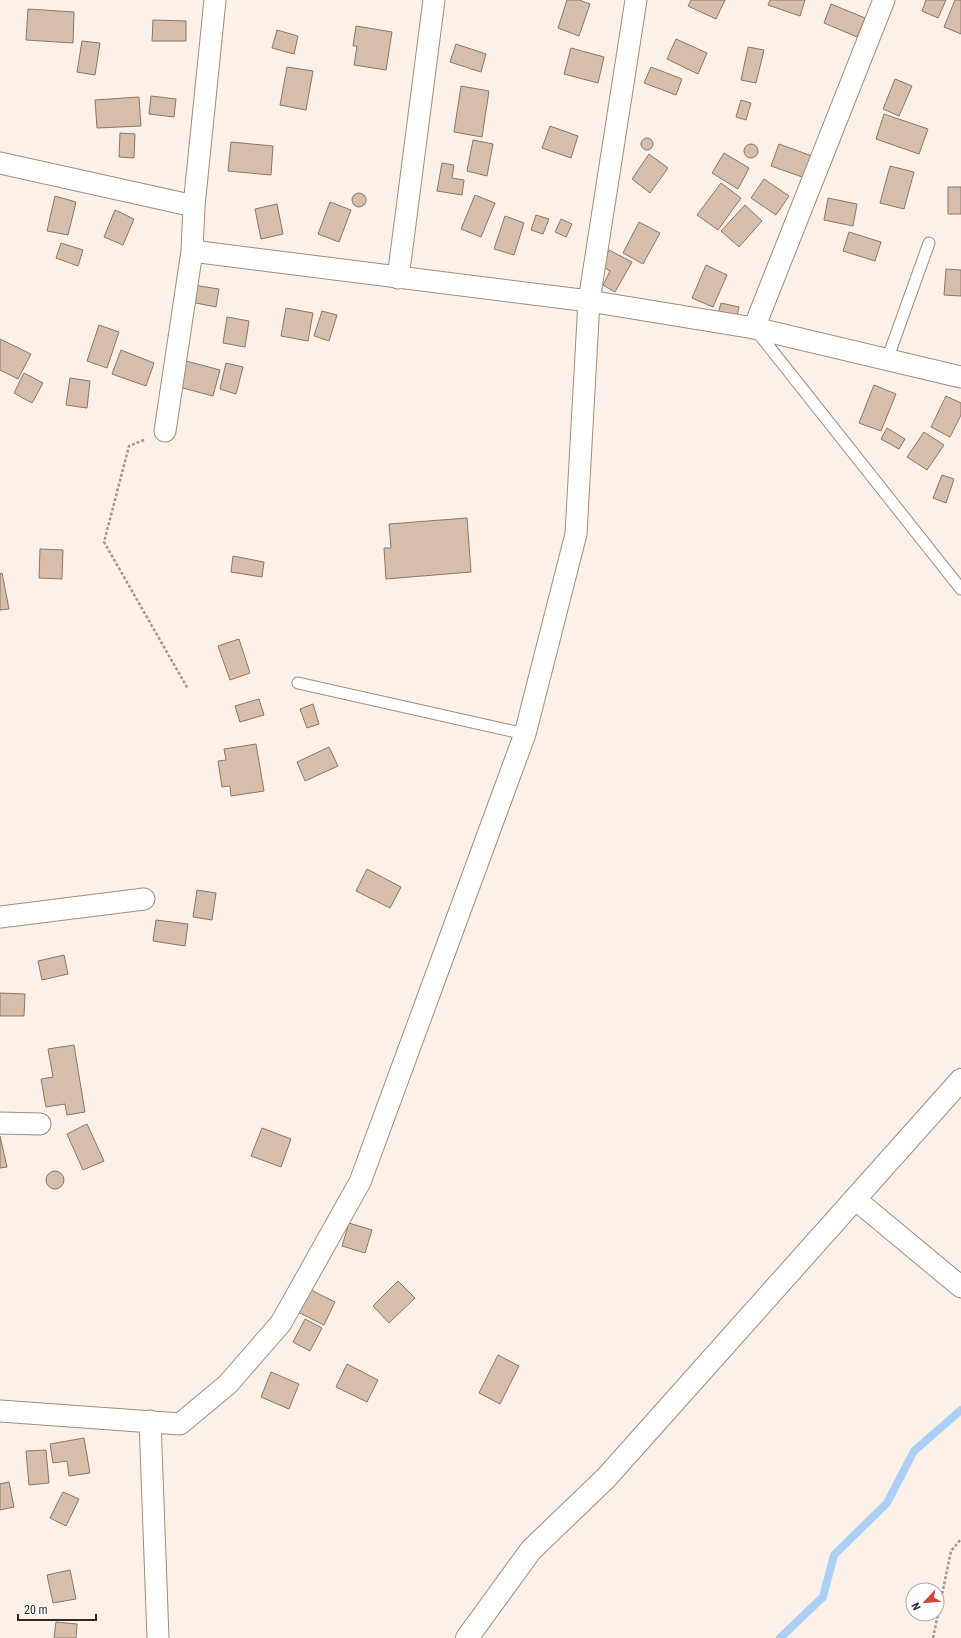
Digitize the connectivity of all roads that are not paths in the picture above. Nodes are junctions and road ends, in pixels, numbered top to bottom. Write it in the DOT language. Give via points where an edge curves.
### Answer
graph roads {
  1 [pos="215,0"];
  2 [pos="434,0"];
  3 [pos="636,0"];
  4 [pos="884,0"];
  5 [pos="0,163"];
  6 [pos="194,206"];
  7 [pos="928,243"];
  8 [pos="192,251"];
  9 [pos="398,278"];
  10 [pos="589,301"];
  11 [pos="754,328"];
  12 [pos="887,360"];
  13 [pos="961,377"];
  14 [pos="165,431"];
  15 [pos="961,589"];
  16 [pos="298,683"];
  17 [pos="525,734"];
  18 [pos="144,899"];
  19 [pos="0,917"];
  20 [pos="961,1080"];
  21 [pos="0,1123"];
  22 [pos="40,1124"];
  23 [pos="855,1199"];
  24 [pos="961,1287"];
  25 [pos="0,1411"];
  26 [pos="150,1421"];
  27 [pos="158,1638"];
  28 [pos="467,1638"];
  1 -- 6 [label="street"];
  2 -- 9 [label="street"];
  3 -- 10 [label="street"];
  4 -- 11 [label="street"];
  5 -- 6 [label="street"];
  6 -- 8 [label="street"];
  7 -- 12 [label="lane"];
  8 -- 9 [label="street"];
  8 -- 14 [label="street"];
  9 -- 10 [label="street"];
  10 -- 11 [label="street"];
  10 -- 17 [label="street" via="576,534"];
  11 -- 12 [label="street"];
  11 -- 15 [label="lane"];
  12 -- 13 [label="street"];
  16 -- 17 [label="lane"];
  17 -- 26 [label="street" via="357,1188 281,1323 228,1384 180,1424"];
  18 -- 19 [label="street"];
  20 -- 23 [label="street"];
  21 -- 22 [label="street"];
  23 -- 24 [label="street"];
  23 -- 28 [label="street" via="606,1478 531,1550"];
  25 -- 26 [label="street"];
  26 -- 27 [label="street"];
}
